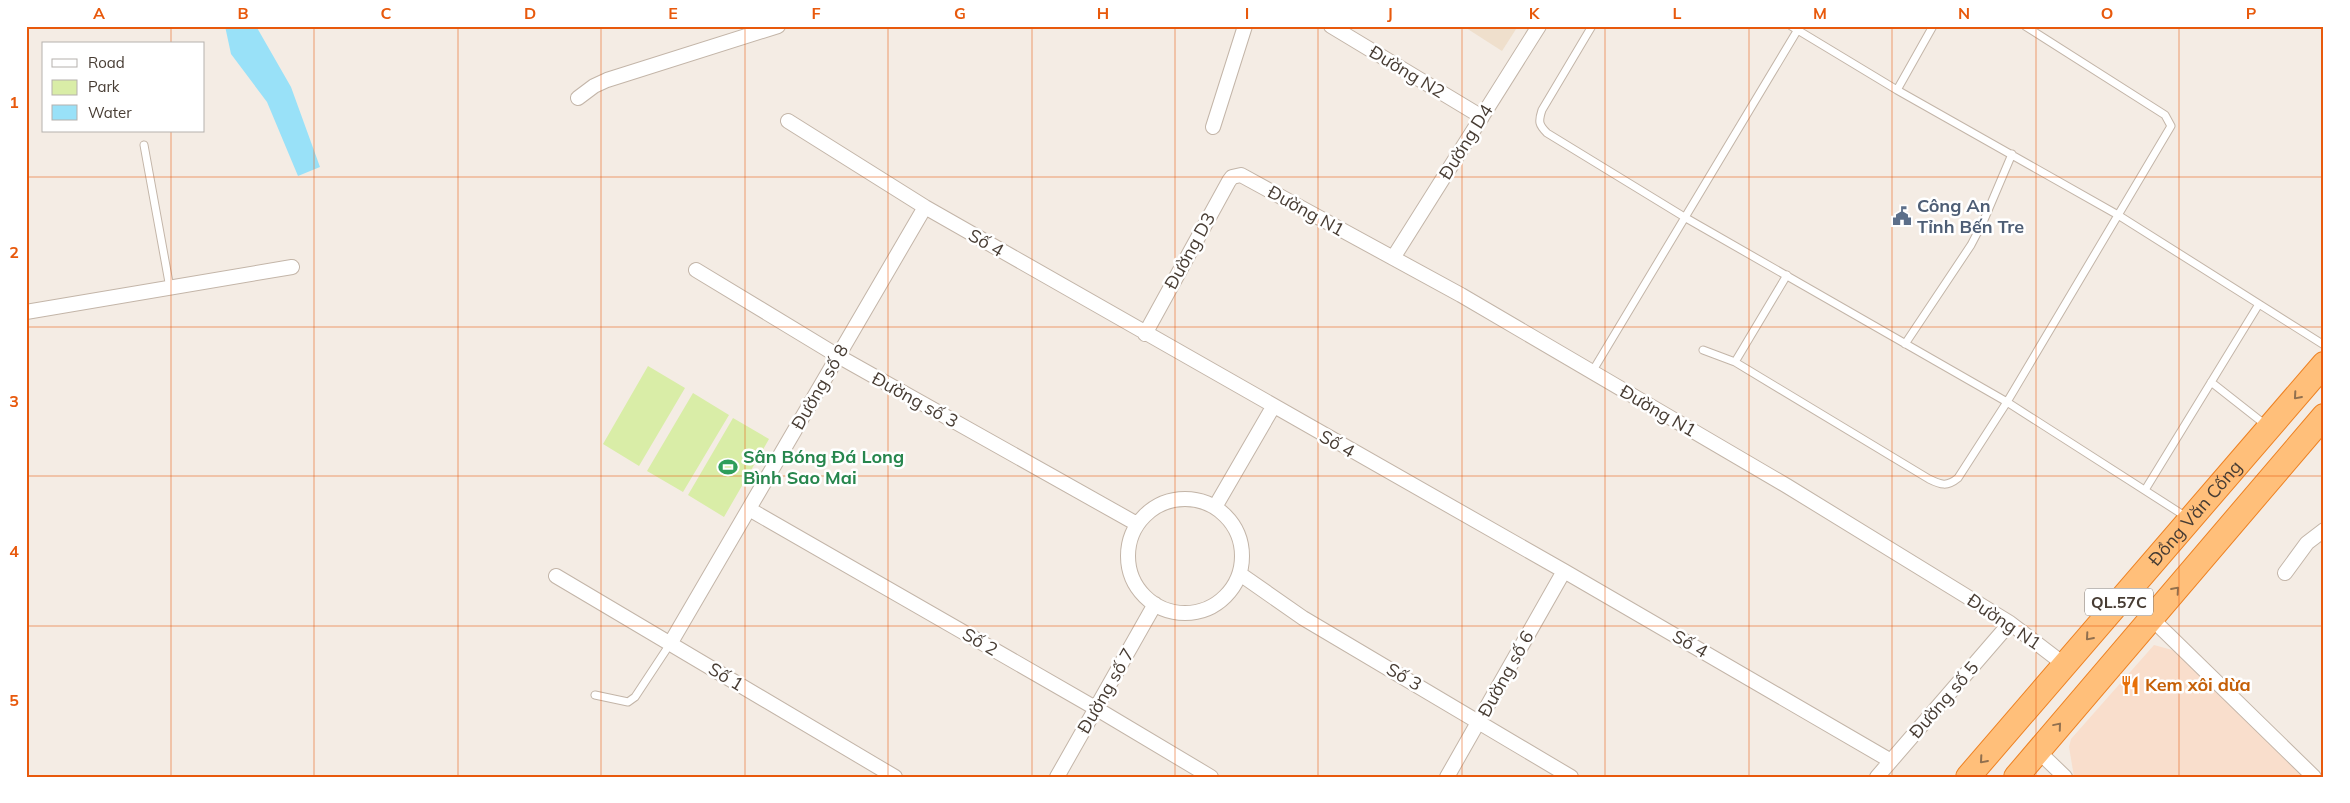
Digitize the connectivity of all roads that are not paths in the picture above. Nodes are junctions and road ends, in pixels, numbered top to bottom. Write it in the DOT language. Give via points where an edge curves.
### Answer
graph roads {
  1 [pos="778,26"];
  2 [pos="1245,26"];
  3 [pos="1332,26"];
  4 [pos="1539,26"];
  5 [pos="1592,26"];
  6 [pos="1791,26"];
  7 [pos="1933,26"];
  8 [pos="2024,26"];
  9 [pos="1799,28"];
  10 [pos="1897,90"];
  11 [pos="578,98"];
  12 [pos="1482,117"];
  13 [pos="788,121"];
  14 [pos="1213,127"];
  15 [pos="144,145"];
  16 [pos="2012,154"];
  17 [pos="1241,175"];
  18 [pos="925,208"];
  19 [pos="2118,214"];
  20 [pos="1686,218"];
  21 [pos="1393,258"];
  22 [pos="292,267"];
  23 [pos="696,270"];
  24 [pos="1787,275"];
  25 [pos="170,288"];
  26 [pos="2259,304"];
  27 [pos="26,312"];
  28 [pos="1145,334"];
  29 [pos="1905,344"];
  30 [pos="2324,345"];
  31 [pos="1703,350"];
  32 [pos="838,356"];
  33 [pos="1735,362"];
  34 [pos="2324,364"];
  35 [pos="1592,372"];
  36 [pos="2211,382"];
  37 [pos="2007,402"];
  38 [pos="1273,407"];
  39 [pos="2324,416"];
  40 [pos="2269,428"];
  41 [pos="2296,450"];
  42 [pos="2145,490"];
  43 [pos="1215,507"];
  44 [pos="749,508"];
  45 [pos="2190,519"];
  46 [pos="1137,524"];
  47 [pos="2324,530"];
  48 [pos="1564,571"];
  49 [pos="2285,573"];
  50 [pos="1240,574"];
  51 [pos="556,576"];
  52 [pos="1155,604"];
  53 [pos="2151,618"];
  54 [pos="2010,623"];
  55 [pos="670,644"];
  56 [pos="2065,665"];
  57 [pos="595,695"];
  58 [pos="1097,708"];
  59 [pos="1479,722"];
  60 [pos="2038,750"];
  61 [pos="1891,760"];
  62 [pos="895,777"];
  63 [pos="1056,777"];
  64 [pos="1211,777"];
  65 [pos="1448,777"];
  66 [pos="1571,777"];
  67 [pos="1877,777"];
  68 [pos="1968,777"];
  69 [pos="2016,777"];
  70 [pos="2065,777"];
  71 [pos="2314,777"];
  1 -- 11 [label="street" via="607,80"];
  2 -- 14 [label="street"];
  3 -- 12 [label="street, Đường N2"];
  4 -- 12 [label="street, Đường D4"];
  5 -- 20 [label="lane" via="1542,110 1540,126"];
  6 -- 9 [label="lane"];
  7 -- 10 [label="lane"];
  8 -- 19 [label="lane" via="2118,83 2165,114 2170,122 2169,132"];
  9 -- 10 [label="lane"];
  9 -- 20 [label="lane"];
  10 -- 16 [label="lane"];
  12 -- 21 [label="street, Đường D4"];
  13 -- 18 [label="street, Số 4"];
  15 -- 25 [label="lane"];
  16 -- 19 [label="lane"];
  16 -- 29 [label="lane" via="1971,244"];
  17 -- 21 [label="street, Đường N1"];
  17 -- 28 [label="street, Đường D3" via="1229,181"];
  18 -- 28 [label="street, Số 4"];
  18 -- 32 [label="street, Đường số 8"];
  19 -- 26 [label="lane"];
  19 -- 37 [label="lane"];
  20 -- 24 [label="lane"];
  20 -- 35 [label="lane"];
  21 -- 35 [label="street, Đường N1"];
  22 -- 25 [label="street"];
  23 -- 32 [label="street, Đường số 3"];
  24 -- 29 [label="lane"];
  24 -- 33 [label="lane"];
  25 -- 27 [label="street"];
  26 -- 30 [label="lane"];
  26 -- 36 [label="lane"];
  28 -- 38 [label="street, Số 4"];
  29 -- 37 [label="lane"];
  31 -- 33 [label="lane"];
  32 -- 44 [label="street, Đường số 8"];
  32 -- 46 [label="street, Đường số 3"];
  33 -- 37 [label="lane" via="1928,479 1945,485 1958,478"];
  34 -- 40 [label="highway, Đồng Văn Cống / QL.57C, one-way"];
  35 -- 54 [label="street, Đường N1" via="1787,486"];
  36 -- 40 [label="lane"];
  36 -- 42 [label="lane"];
  37 -- 42 [label="lane"];
  38 -- 43 [label="street"];
  38 -- 48 [label="street, Số 4"];
  39 -- 41 [label="highway, Đồng Văn Cống / QL.57C"];
  40 -- 41 [label="highway"];
  40 -- 45 [label="highway, Đồng Văn Cống / QL.57C"];
  53 -- 41 [label="highway, Đồng Văn Cống / QL.57C, one-way"];
  42 -- 45 [label="lane"];
  43 -- 46 [label="street" via="1188,498 1173,500 1153,509"];
  43 -- 50 [label="street" via="1233,525 1242,549"];
  44 -- 55 [label="street, Đường số 8"];
  44 -- 58 [label="street, Số 2"];
  45 -- 56 [label="highway, Đồng Văn Cống / QL.57C, one-way"];
  46 -- 52 [label="street" via="1130,541 1128,559 1132,577"];
  47 -- 49 [label="street" via="2306,543"];
  48 -- 59 [label="street, Đường số 6"];
  48 -- 61 [label="street, Số 4"];
  50 -- 52 [label="street" via="1230,592 1214,605 1195,612 1174,612"];
  50 -- 59 [label="street, Số 3" via="1303,618"];
  51 -- 55 [label="street, Số 1"];
  52 -- 58 [label="street, Đường số 7"];
  60 -- 53 [label="highway, Đồng Văn Cống / QL.57C, one-way"];
  53 -- 71 [label="street"];
  54 -- 56 [label="street, Đường N1"];
  54 -- 61 [label="street, Đường số 5"];
  55 -- 57 [label="lane" via="636,697 628,702"];
  55 -- 62 [label="street, Số 1"];
  56 -- 68 [label="highway, Đồng Văn Cống / QL.57C, one-way"];
  58 -- 63 [label="street, Đường số 7"];
  58 -- 64 [label="street, Số 2"];
  59 -- 65 [label="street, Đường số 6"];
  59 -- 66 [label="street, Số 3"];
  60 -- 69 [label="highway, Đồng Văn Cống / QL.57C"];
  60 -- 70 [label="street"];
  61 -- 67 [label="street, Đường số 5"];
}
